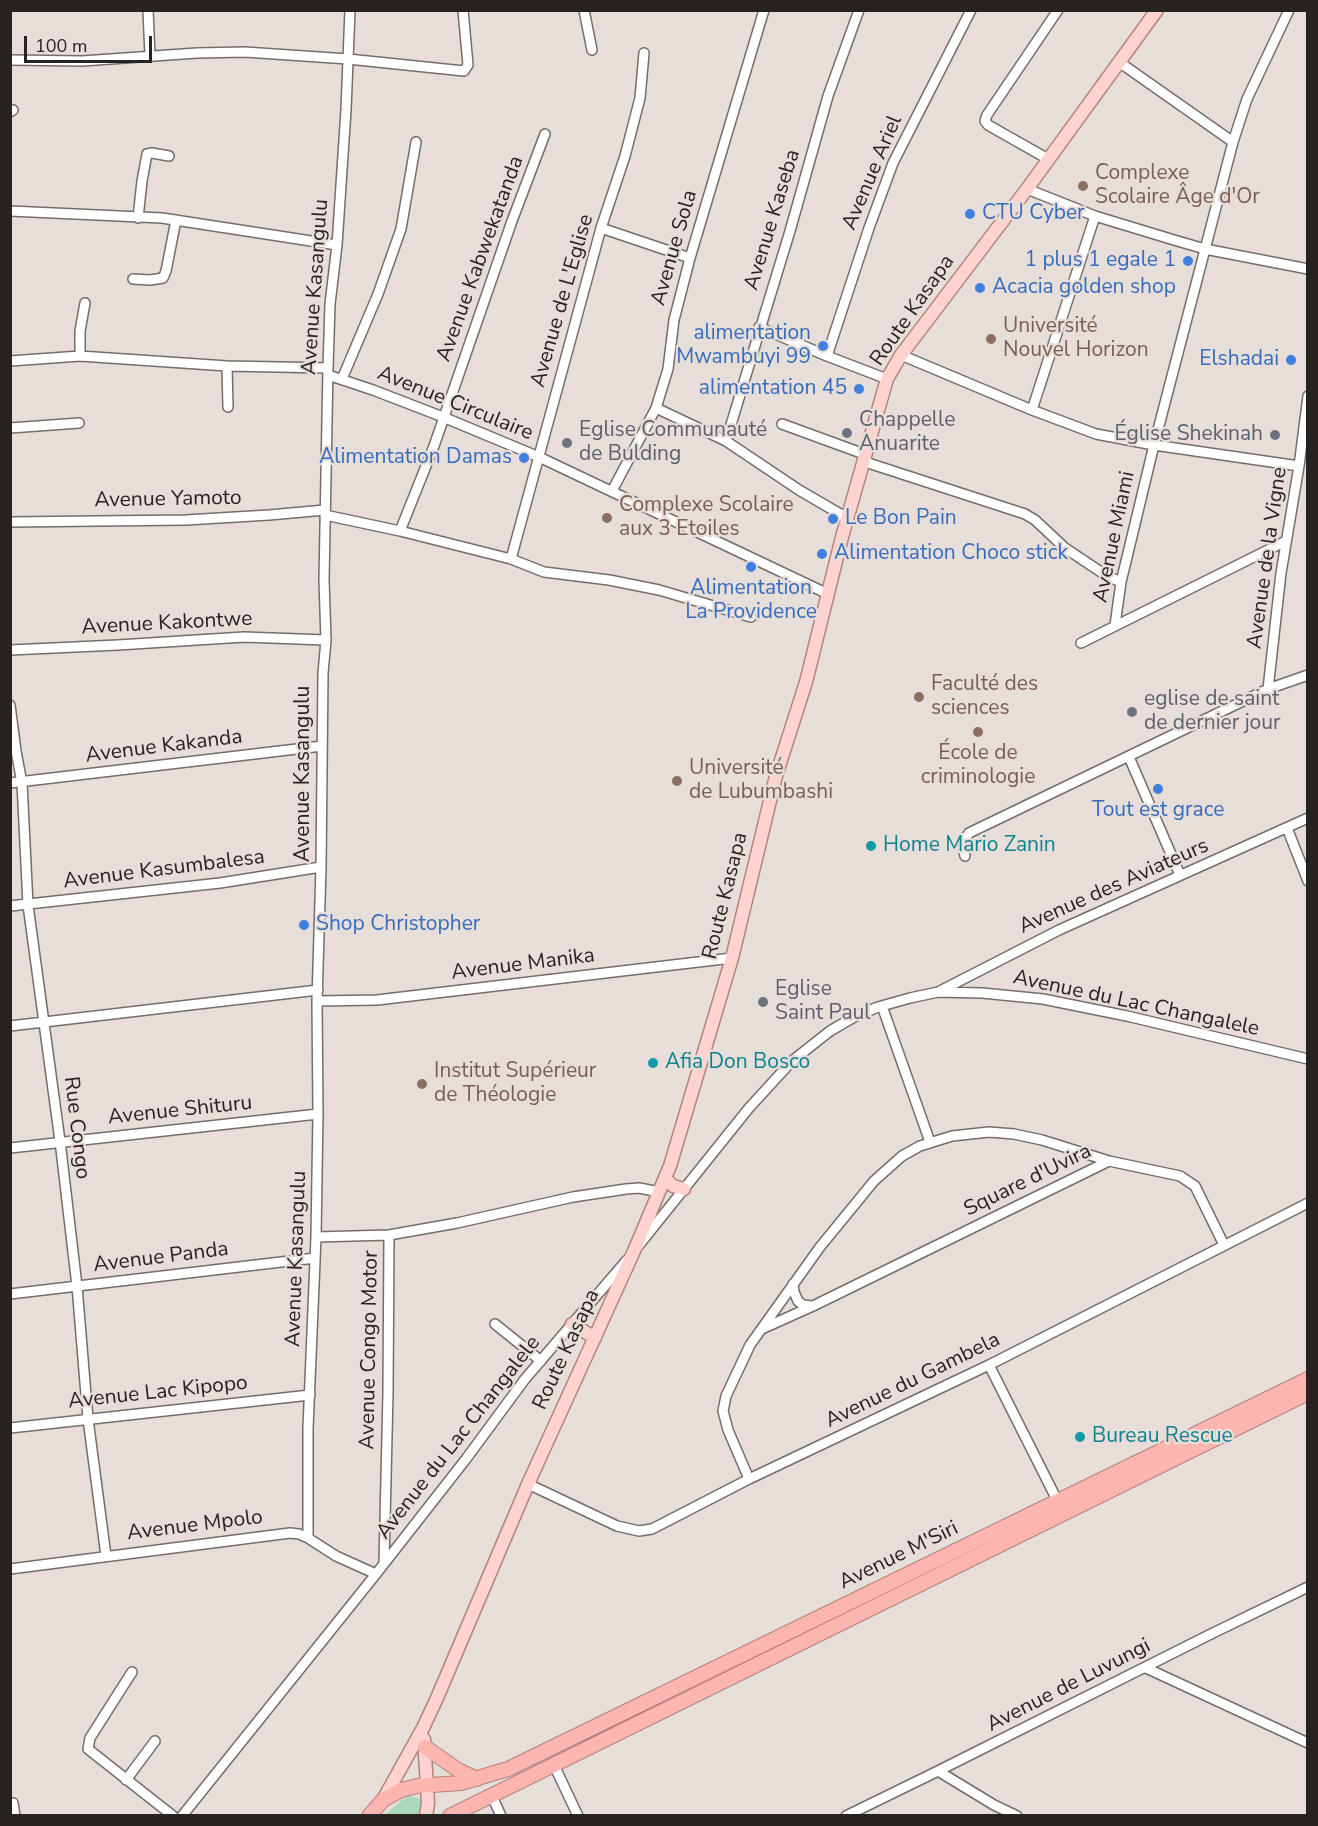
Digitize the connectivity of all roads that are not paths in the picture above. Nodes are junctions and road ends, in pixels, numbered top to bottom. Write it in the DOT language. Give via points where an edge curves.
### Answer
graph roads {
  1 [pos="148,10"];
  2 [pos="350,10"];
  3 [pos="463,10"];
  4 [pos="584,10"];
  5 [pos="764,10"];
  6 [pos="859,10"];
  7 [pos="971,10"];
  8 [pos="1058,10"];
  9 [pos="1156,10"];
  10 [pos="1288,10"];
  11 [pos="592,50"];
  12 [pos="644,53"];
  13 [pos="150,56"];
  14 [pos="348,58"];
  15 [pos="10,60"];
  16 [pos="1119,62"];
  17 [pos="545,134"];
  18 [pos="416,142"];
  19 [pos="1233,142"];
  20 [pos="170,156"];
  21 [pos="1048,159"];
  22 [pos="1027,189"];
  23 [pos="10,211"];
  24 [pos="1095,216"];
  25 [pos="138,218"];
  26 [pos="176,220"];
  27 [pos="601,228"];
  28 [pos="336,245"];
  29 [pos="1205,249"];
  30 [pos="690,258"];
  31 [pos="1308,269"];
  32 [pos="133,279"];
  33 [pos="84,303"];
  34 [pos="759,327"];
  35 [pos="902,355"];
  36 [pos="80,356"];
  37 [pos="827,356"];
  38 [pos="10,362"];
  39 [pos="226,366"];
  40 [pos="328,372"];
  41 [pos="342,379"];
  42 [pos="887,379"];
  43 [pos="1308,396"];
  44 [pos="228,407"];
  45 [pos="656,408"];
  46 [pos="1032,410"];
  47 [pos="443,417"];
  48 [pos="79,423"];
  49 [pos="782,424"];
  50 [pos="10,428"];
  51 [pos="726,441"];
  52 [pos="1154,446"];
  53 [pos="539,457"];
  54 [pos="863,458"];
  55 [pos="1299,466"];
  56 [pos="612,491"];
  57 [pos="325,512"];
  58 [pos="847,518"];
  59 [pos="10,522"];
  60 [pos="400,531"];
  61 [pos="1286,541"];
  62 [pos="511,559"];
  63 [pos="1121,582"];
  64 [pos="828,594"];
  65 [pos="750,617"];
  66 [pos="1115,625"];
  67 [pos="326,640"];
  68 [pos="1081,643"];
  69 [pos="10,650"];
  70 [pos="1308,675"];
  71 [pos="1268,689"];
  72 [pos="10,705"];
  73 [pos="322,746"];
  74 [pos="1129,757"];
  75 [pos="10,783"];
  76 [pos="22,783"];
  77 [pos="1308,818"];
  78 [pos="1287,828"];
  79 [pos="964,856"];
  80 [pos="321,867"];
  81 [pos="1180,875"];
  82 [pos="1308,881"];
  83 [pos="28,905"];
  84 [pos="10,906"];
  85 [pos="732,958"];
  86 [pos="318,990"];
  87 [pos="938,992"];
  88 [pos="317,1001"];
  89 [pos="882,1006"];
  90 [pos="44,1022"];
  91 [pos="10,1026"];
  92 [pos="1308,1059"];
  93 [pos="318,1114"];
  94 [pos="60,1141"];
  95 [pos="930,1142"];
  96 [pos="10,1148"];
  97 [pos="1109,1161"];
  98 [pos="666,1179"];
  99 [pos="684,1189"];
  100 [pos="660,1192"];
  101 [pos="1308,1203"];
  102 [pos="388,1235"];
  103 [pos="316,1237"];
  104 [pos="1224,1245"];
  105 [pos="634,1251"];
  106 [pos="315,1258"];
  107 [pos="793,1284"];
  108 [pos="77,1286"];
  109 [pos="10,1294"];
  110 [pos="813,1306"];
  111 [pos="495,1324"];
  112 [pos="572,1324"];
  113 [pos="762,1329"];
  114 [pos="595,1338"];
  115 [pos="541,1361"];
  116 [pos="989,1365"];
  117 [pos="1308,1379"];
  118 [pos="1308,1393"];
  119 [pos="310,1395"];
  120 [pos="88,1419"];
  121 [pos="10,1428"];
  122 [pos="749,1479"];
  123 [pos="528,1484"];
  124 [pos="1058,1502"];
  125 [pos="308,1538"];
  126 [pos="106,1556"];
  127 [pos="384,1563"];
  128 [pos="10,1569"];
  129 [pos="376,1574"];
  130 [pos="1308,1587"];
  131 [pos="1146,1668"];
  132 [pos="132,1672"];
  133 [pos="423,1728"];
  134 [pos="155,1741"];
  135 [pos="1308,1743"];
  136 [pos="425,1747"];
  137 [pos="554,1765"];
  138 [pos="938,1772"];
  139 [pos="477,1779"];
  140 [pos="126,1780"];
  141 [pos="427,1786"];
  142 [pos="492,1796"];
  143 [pos="384,1800"];
  144 [pos="13,1803"];
  145 [pos="15,1815"];
  146 [pos="173,1815"];
  147 [pos="182,1815"];
  148 [pos="369,1815"];
  149 [pos="426,1815"];
  150 [pos="450,1815"];
  151 [pos="501,1815"];
  152 [pos="578,1815"];
  153 [pos="846,1815"];
  154 [pos="1017,1815"];
  1 -- 13 [label="street"];
  2 -- 14 [label="street, Avenue Kasangulu"];
  3 -- 14 [label="street" via="468,65 464,71"];
  4 -- 11 [label="street"];
  5 -- 30 [label="street, Avenue Sola"];
  6 -- 34 [label="street, Avenue Kaseba" via="828,96"];
  7 -- 37 [label="street, Avenue Ariel" via="893,163"];
  8 -- 21 [label="street" via="985,121"];
  9 -- 16 [label="main road, Route Kasapa"];
  10 -- 19 [label="street, Avenue Miami" via="1247,99"];
  12 -- 27 [label="street, Avenue de L'Eglise" via="638,109"];
  13 -- 14 [label="street" via="244,52"];
  13 -- 15 [label="street" via="82,61"];
  14 -- 28 [label="street, Avenue Kasangulu"];
  16 -- 19 [label="street"];
  16 -- 21 [label="main road, Route Kasapa"];
  17 -- 47 [label="street, Avenue Kabwekatanda"];
  18 -- 41 [label="street" via="401,229"];
  19 -- 29 [label="street, Avenue Miami"];
  20 -- 25 [label="street" via="147,154"];
  21 -- 22 [label="main road, Route Kasapa"];
  22 -- 24 [label="street"];
  22 -- 35 [label="main road, Route Kasapa"];
  23 -- 25 [label="street"];
  24 -- 29 [label="street"];
  24 -- 46 [label="street"];
  25 -- 26 [label="street"];
  26 -- 28 [label="street"];
  26 -- 32 [label="street" via="163,278"];
  27 -- 30 [label="street"];
  27 -- 53 [label="street, Avenue de L'Eglise"];
  28 -- 40 [label="street, Avenue Kasangulu"];
  29 -- 31 [label="street"];
  29 -- 52 [label="street, Avenue Miami"];
  30 -- 45 [label="street, Avenue Sola" via="674,320 668,369"];
  33 -- 36 [label="street"];
  34 -- 37 [label="street"];
  34 -- 51 [label="street, Avenue Kaseba"];
  35 -- 42 [label="main road, Route Kasapa"];
  35 -- 46 [label="street"];
  36 -- 38 [label="street, Avenue Circulaire"];
  36 -- 39 [label="street, Avenue Circulaire"];
  37 -- 42 [label="street"];
  39 -- 40 [label="street, Avenue Circulaire"];
  39 -- 44 [label="street"];
  40 -- 41 [label="street, Avenue Circulaire"];
  40 -- 57 [label="street, Avenue Kasangulu"];
  41 -- 47 [label="street, Avenue Circulaire"];
  42 -- 54 [label="main road, Route Kasapa"];
  43 -- 55 [label="street, Avenue de la Vigne"];
  45 -- 51 [label="street"];
  45 -- 56 [label="street, Avenue Sola"];
  46 -- 52 [label="street" via="1096,434"];
  47 -- 53 [label="street, Avenue Circulaire"];
  47 -- 60 [label="street, Avenue Kabwekatanda"];
  48 -- 50 [label="street"];
  49 -- 54 [label="street"];
  51 -- 58 [label="street"];
  52 -- 55 [label="street"];
  52 -- 63 [label="street, Avenue Miami"];
  53 -- 56 [label="street, Avenue Circulaire"];
  53 -- 62 [label="street, Avenue de L'Eglise"];
  54 -- 58 [label="main road, Route Kasapa"];
  54 -- 63 [label="street" via="1025,514 1058,543"];
  55 -- 61 [label="street, Avenue de la Vigne"];
  56 -- 64 [label="street, Avenue Circulaire"];
  57 -- 59 [label="street, Avenue Yamoto" via="186,520"];
  57 -- 60 [label="street, Avenue Yamoto"];
  57 -- 67 [label="street, Avenue Kasangulu"];
  58 -- 64 [label="main road, Route Kasapa"];
  60 -- 62 [label="street, Avenue Yamoto"];
  61 -- 66 [label="street"];
  61 -- 71 [label="street, Avenue de la Vigne"];
  62 -- 65 [label="street, Avenue Yamoto" via="544,572 659,590"];
  63 -- 66 [label="street, Avenue Miami"];
  64 -- 85 [label="main road, Route Kasapa" via="806,682 776,776"];
  66 -- 68 [label="street"];
  67 -- 69 [label="street, Avenue Kakontwe" via="244,637"];
  67 -- 73 [label="street, Avenue Kasangulu"];
  70 -- 71 [label="street"];
  71 -- 74 [label="street"];
  72 -- 76 [label="street, Rue Congo"];
  73 -- 76 [label="street, Avenue Kakanda"];
  73 -- 80 [label="street, Avenue Kasangulu"];
  74 -- 79 [label="street" via="969,833 964,839"];
  74 -- 81 [label="street"];
  75 -- 76 [label="street, Avenue Kakanda"];
  76 -- 83 [label="street, Rue Congo"];
  77 -- 78 [label="street, Avenue des Aviateurs"];
  78 -- 81 [label="street, Avenue des Aviateurs"];
  78 -- 82 [label="street"];
  80 -- 83 [label="street, Avenue Kasumbalesa" via="208,885"];
  80 -- 86 [label="street, Avenue Kasangulu"];
  81 -- 87 [label="street, Avenue des Aviateurs" via="1059,930"];
  83 -- 84 [label="street, Avenue Kasumbalesa"];
  83 -- 90 [label="street, Rue Congo"];
  85 -- 88 [label="street, Avenue Manika" via="377,1000"];
  85 -- 98 [label="main road, Route Kasapa"];
  86 -- 88 [label="street, Avenue Kasangulu"];
  86 -- 90 [label="street"];
  87 -- 89 [label="street, Avenue du Lac Changalele"];
  87 -- 92 [label="street, Avenue du Lac Changalele" via="1043,999"];
  88 -- 93 [label="street, Avenue Kasangulu"];
  89 -- 95 [label="street"];
  89 -- 99 [label="street, Avenue du Lac Changalele" via="830,1030 792,1061"];
  90 -- 91 [label="street"];
  90 -- 94 [label="street, Rue Congo"];
  93 -- 94 [label="street, Avenue Shituru"];
  93 -- 103 [label="street, Avenue Kasangulu"];
  94 -- 96 [label="street, Avenue Shituru"];
  94 -- 108 [label="street, Rue Congo"];
  95 -- 97 [label="street, Square d'Uvira" via="970,1133 1014,1134"];
  95 -- 107 [label="street, Square d'Uvira" via="902,1156 874,1181"];
  97 -- 104 [label="street" via="1187,1180 1195,1186"];
  97 -- 110 [label="street, Square d'Uvira"];
  98 -- 99 [label="main road"];
  98 -- 100 [label="main road, Route Kasapa"];
  99 -- 105 [label="street, Avenue du Lac Changalele"];
  100 -- 102 [label="street, Avenue Congo Motor" via="639,1188 573,1197"];
  100 -- 105 [label="main road, Route Kasapa"];
  101 -- 104 [label="street, Avenue du Gambela"];
  102 -- 103 [label="street"];
  102 -- 127 [label="street, Avenue Congo Motor"];
  103 -- 106 [label="street, Avenue Kasangulu"];
  104 -- 116 [label="street, Avenue du Gambela"];
  105 -- 112 [label="street, Avenue du Lac Changalele"];
  105 -- 114 [label="main road, Route Kasapa"];
  106 -- 108 [label="street, Avenue Panda"];
  106 -- 119 [label="street, Avenue Kasangulu"];
  107 -- 110 [label="street" via="798,1301"];
  107 -- 113 [label="street, Square d'Uvira"];
  108 -- 109 [label="street, Avenue Panda"];
  108 -- 120 [label="street, Rue Congo"];
  110 -- 113 [label="street, Square d'Uvira"];
  111 -- 115 [label="street"];
  112 -- 114 [label="main road"];
  112 -- 115 [label="street, Avenue du Lac Changalele"];
  113 -- 122 [label="street" via="750,1345 724,1404 724,1418"];
  114 -- 123 [label="main road, Route Kasapa"];
  115 -- 127 [label="street, Avenue du Lac Changalele"];
  116 -- 122 [label="street, Avenue du Gambela"];
  116 -- 124 [label="street"];
  117 -- 124 [label="highway, Avenue M'Siri"];
  118 -- 137 [label="highway, Avenue M'Siri"];
  119 -- 120 [label="street, Avenue Lac Kipopo"];
  119 -- 125 [label="street, Avenue Kasangulu"];
  120 -- 121 [label="street, Avenue Lac Kipopo"];
  120 -- 126 [label="street, Rue Congo"];
  122 -- 123 [label="street, Avenue du Gambela" via="652,1529 639,1531 617,1527"];
  123 -- 133 [label="main road, Route Kasapa"];
  124 -- 139 [label="highway, Avenue M'Siri" via="508,1769"];
  125 -- 126 [label="street, Avenue Mpolo" via="278,1534"];
  125 -- 129 [label="street, Avenue Mpolo"];
  126 -- 128 [label="street, Avenue Mpolo"];
  127 -- 129 [label="street, Avenue du Lac Changalele"];
  129 -- 147 [label="street, Avenue du Lac Changalele"];
  130 -- 131 [label="street, Avenue de Luvungi"];
  131 -- 135 [label="street"];
  131 -- 138 [label="street, Avenue de Luvungi"];
  132 -- 140 [label="street" via="88,1743 88,1749"];
  133 -- 136 [label="main road"];
  133 -- 143 [label="main road, Route Kasapa"];
  134 -- 140 [label="street"];
  136 -- 139 [label="highway"];
  136 -- 141 [label="main road"];
  137 -- 142 [label="highway, Avenue M'Siri"];
  137 -- 152 [label="street"];
  138 -- 153 [label="street, Avenue de Luvungi"];
  138 -- 154 [label="street"];
  139 -- 141 [label="highway, Avenue M'Siri"];
  140 -- 146 [label="street"];
  141 -- 143 [label="highway, Avenue M'Siri" via="400,1790"];
  141 -- 149 [label="main road"];
  142 -- 150 [label="highway, Avenue M'Siri"];
  142 -- 151 [label="street"];
  143 -- 148 [label="highway"];
  144 -- 145 [label="street"];
}
